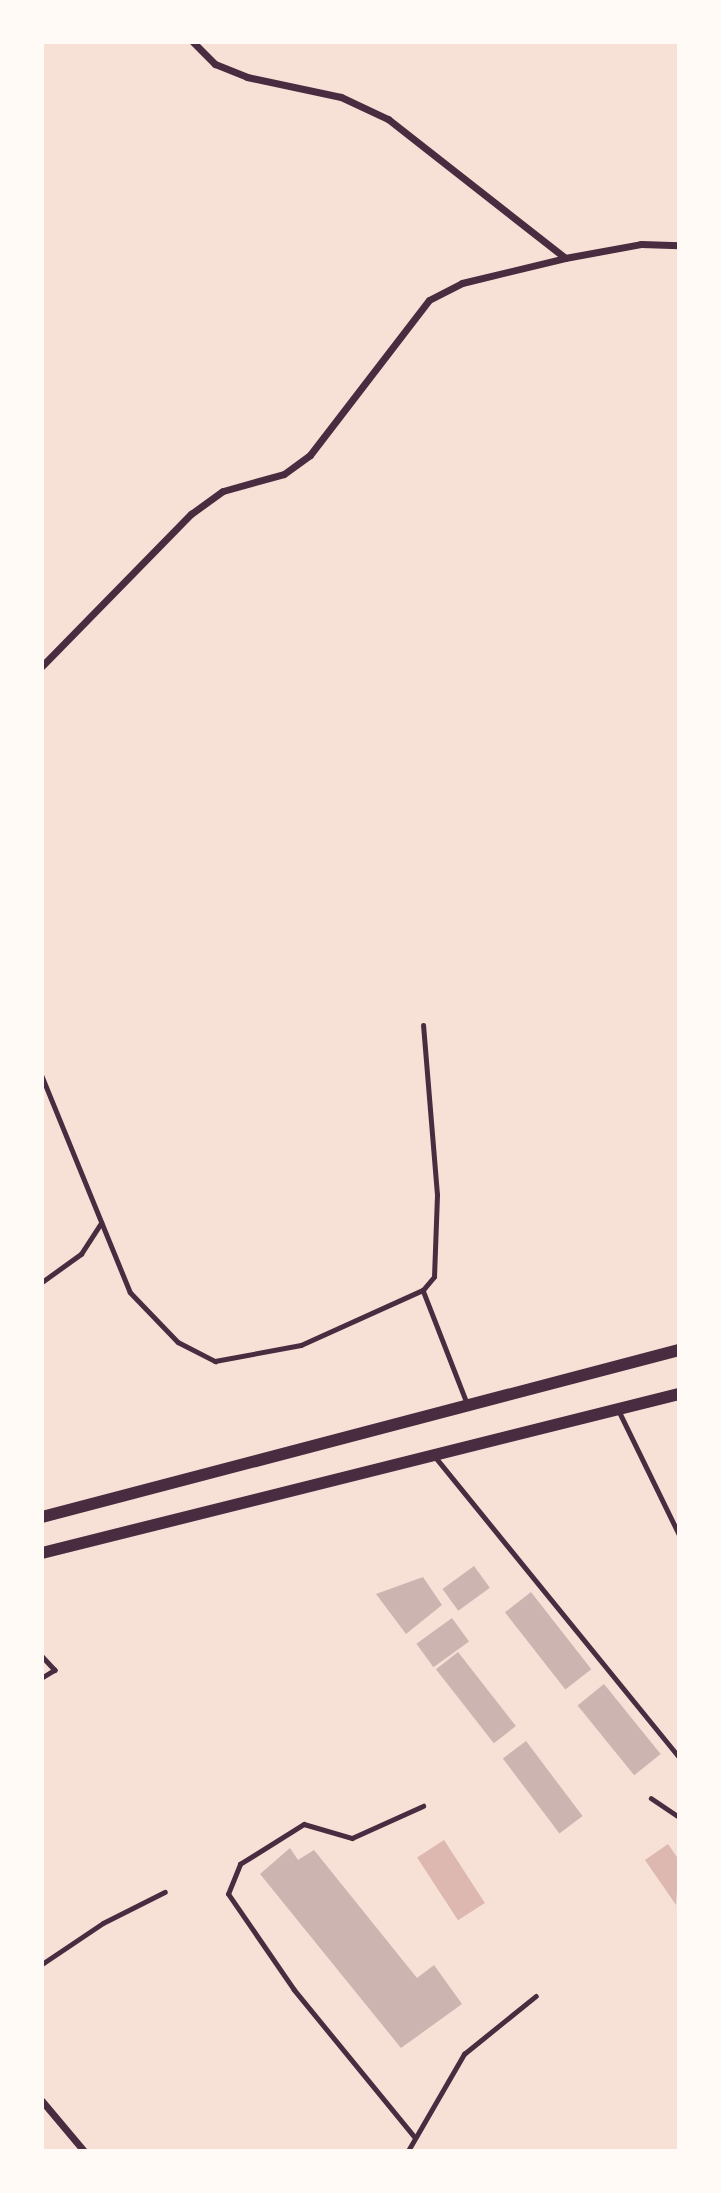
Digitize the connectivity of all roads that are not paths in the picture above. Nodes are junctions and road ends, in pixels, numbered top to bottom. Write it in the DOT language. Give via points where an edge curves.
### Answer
graph roads {
  1 [pos="193,42"];
  2 [pos="679,245"];
  3 [pos="565,258"];
  4 [pos="42,666"];
  5 [pos="423,1026"];
  6 [pos="42,1076"];
  7 [pos="102,1222"];
  8 [pos="42,1282"];
  9 [pos="423,1290"];
  10 [pos="679,1350"];
  11 [pos="679,1394"];
  12 [pos="469,1407"];
  13 [pos="619,1410"];
  14 [pos="437,1460"];
  15 [pos="42,1517"];
  16 [pos="679,1535"];
  17 [pos="42,1553"];
  18 [pos="42,1656"];
  19 [pos="42,1678"];
  20 [pos="679,1757"];
  21 [pos="651,1798"];
  22 [pos="423,1806"];
  23 [pos="679,1817"];
  24 [pos="165,1892"];
  25 [pos="42,1964"];
  26 [pos="536,1996"];
  27 [pos="42,2101"];
  28 [pos="415,2138"];
  29 [pos="85,2151"];
  30 [pos="408,2151"];
  1 -- 3 [label="street" via="215,64 247,77 341,97 388,119"];
  2 -- 3 [label="street" via="642,244"];
  3 -- 4 [label="street" via="462,283 429,299 310,456 284,474 223,491 191,514"];
  5 -- 9 [label="lane" via="438,1257"];
  6 -- 7 [label="lane"];
  7 -- 8 [label="lane" via="81,1254"];
  7 -- 9 [label="lane" via="130,1292 177,1342 215,1361 301,1345"];
  9 -- 12 [label="lane"];
  10 -- 12 [label="main road"];
  11 -- 13 [label="main road"];
  12 -- 15 [label="main road"];
  13 -- 14 [label="main road"];
  13 -- 16 [label="lane"];
  14 -- 17 [label="main road"];
  14 -- 20 [label="lane"];
  18 -- 19 [label="lane" via="55,1670"];
  21 -- 23 [label="lane"];
  22 -- 28 [label="lane" via="352,1838 303,1824 240,1864 228,1894 294,1990"];
  24 -- 25 [label="lane" via="103,1923"];
  26 -- 28 [label="lane" via="464,2054"];
  27 -- 29 [label="street"];
  28 -- 30 [label="lane"];
}
